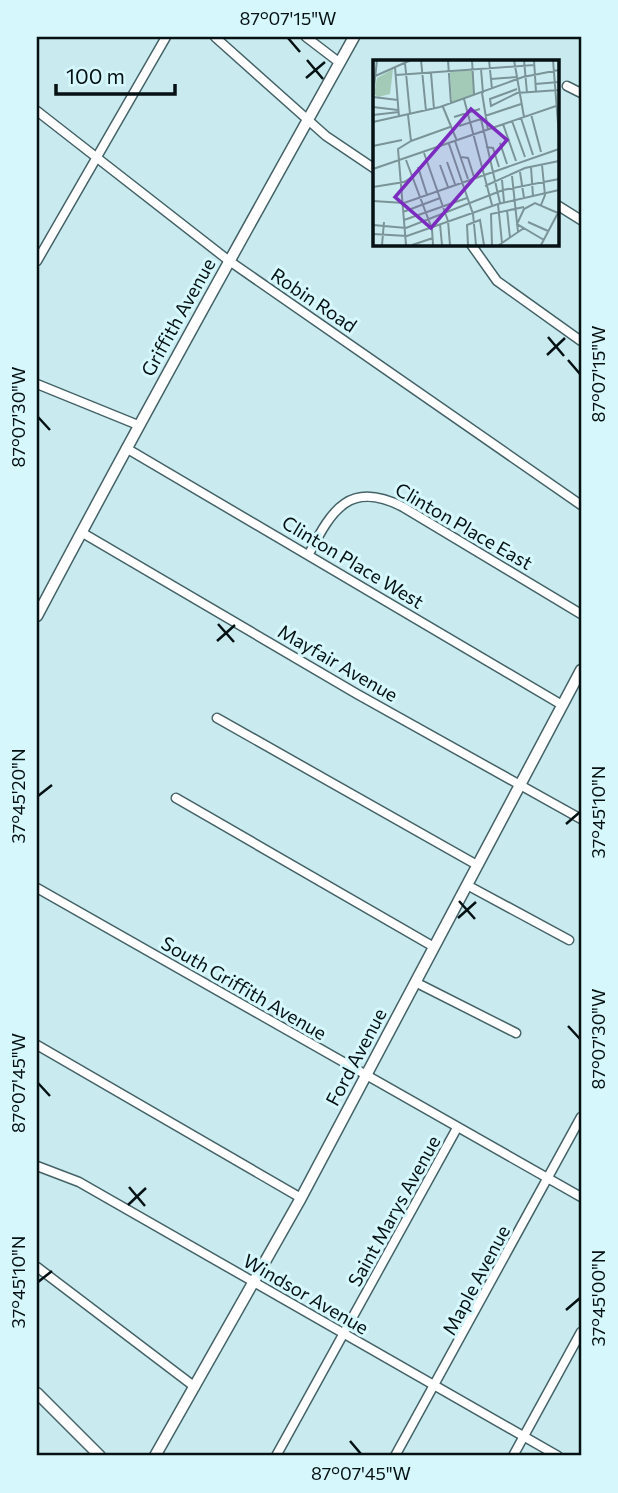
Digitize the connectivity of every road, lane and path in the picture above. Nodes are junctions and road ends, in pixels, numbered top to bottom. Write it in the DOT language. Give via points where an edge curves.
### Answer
graph roads {
  1 [pos="166,37"];
  2 [pos="215,37"];
  3 [pos="306,37"];
  4 [pos="354,37"];
  5 [pos="340,63"];
  6 [pos="567,86"];
  7 [pos="581,93"];
  8 [pos="37,111"];
  9 [pos="310,121"];
  10 [pos="96,156"];
  11 [pos="373,168"];
  12 [pos="558,206"];
  13 [pos="581,220"];
  14 [pos="471,245"];
  15 [pos="228,260"];
  16 [pos="37,261"];
  17 [pos="581,341"];
  18 [pos="37,384"];
  19 [pos="138,425"];
  20 [pos="126,447"];
  21 [pos="581,505"];
  22 [pos="81,532"];
  23 [pos="309,554"];
  24 [pos="581,614"];
  25 [pos="37,616"];
  26 [pos="581,670"];
  27 [pos="562,705"];
  28 [pos="217,718"];
  29 [pos="520,785"];
  30 [pos="176,798"];
  31 [pos="581,819"];
  32 [pos="477,865"];
  33 [pos="467,885"];
  34 [pos="37,888"];
  35 [pos="569,940"];
  36 [pos="434,947"];
  37 [pos="415,982"];
  38 [pos="516,1033"];
  39 [pos="37,1045"];
  40 [pos="366,1076"];
  41 [pos="581,1117"];
  42 [pos="457,1128"];
  43 [pos="37,1166"];
  44 [pos="548,1178"];
  45 [pos="581,1197"];
  46 [pos="301,1198"];
  47 [pos="37,1267"];
  48 [pos="255,1283"];
  49 [pos="581,1332"];
  50 [pos="344,1335"];
  51 [pos="436,1386"];
  52 [pos="195,1387"];
  53 [pos="37,1393"];
  54 [pos="524,1437"];
  55 [pos="100,1456"];
  56 [pos="155,1456"];
  57 [pos="276,1456"];
  58 [pos="395,1456"];
  59 [pos="513,1456"];
  60 [pos="558,1456"];
  1 -- 10 [label="street"];
  2 -- 9 [label="street"];
  3 -- 5 [label="street"];
  4 -- 5 [label="street, Griffith Avenue"];
  5 -- 9 [label="street, Griffith Avenue"];
  6 -- 7 [label="street"];
  8 -- 10 [label="street, Robin Road"];
  9 -- 11 [label="street"];
  9 -- 15 [label="street, Griffith Avenue"];
  10 -- 15 [label="street, Robin Road"];
  10 -- 16 [label="street"];
  12 -- 13 [label="street"];
  14 -- 17 [label="street" via="496,281"];
  15 -- 19 [label="street, Griffith Avenue"];
  15 -- 21 [label="street, Robin Road"];
  18 -- 19 [label="street"];
  19 -- 20 [label="street, Griffith Avenue"];
  20 -- 22 [label="street, Griffith Avenue"];
  20 -- 23 [label="street, Clinton Place West"];
  22 -- 25 [label="street, Griffith Avenue"];
  22 -- 29 [label="street, Mayfair Avenue"];
  23 -- 24 [label="street, Clinton Place East" via="340,507 356,497 375,495 403,507"];
  23 -- 27 [label="street, Clinton Place West"];
  26 -- 27 [label="street, Ford Avenue"];
  27 -- 29 [label="street, Ford Avenue"];
  28 -- 32 [label="street"];
  29 -- 31 [label="street, Mayfair Avenue"];
  29 -- 32 [label="street, Ford Avenue"];
  30 -- 36 [label="street"];
  32 -- 33 [label="street, Ford Avenue"];
  33 -- 35 [label="street"];
  33 -- 36 [label="street, Ford Avenue"];
  34 -- 40 [label="street, South Griffith Avenue"];
  36 -- 37 [label="street, Ford Avenue"];
  37 -- 38 [label="street"];
  37 -- 40 [label="street, Ford Avenue"];
  39 -- 46 [label="street"];
  40 -- 42 [label="street, South Griffith Avenue"];
  40 -- 46 [label="street, Ford Avenue"];
  41 -- 44 [label="street, Maple Avenue"];
  42 -- 44 [label="street, South Griffith Avenue"];
  42 -- 50 [label="street, Saint Marys Avenue"];
  43 -- 48 [label="street, Windsor Avenue" via="79,1182"];
  44 -- 45 [label="street, South Griffith Avenue"];
  44 -- 51 [label="street, Maple Avenue"];
  46 -- 48 [label="street, Ford Avenue"];
  47 -- 52 [label="street"];
  48 -- 50 [label="street, Windsor Avenue"];
  48 -- 52 [label="street, Ford Avenue"];
  49 -- 54 [label="street"];
  50 -- 51 [label="street, Windsor Avenue"];
  50 -- 57 [label="street, Saint Marys Avenue"];
  51 -- 54 [label="street, Windsor Avenue"];
  51 -- 58 [label="street, Maple Avenue"];
  52 -- 56 [label="street, Ford Avenue"];
  53 -- 55 [label="street"];
  54 -- 59 [label="street"];
  54 -- 60 [label="street, Windsor Avenue"];
}
